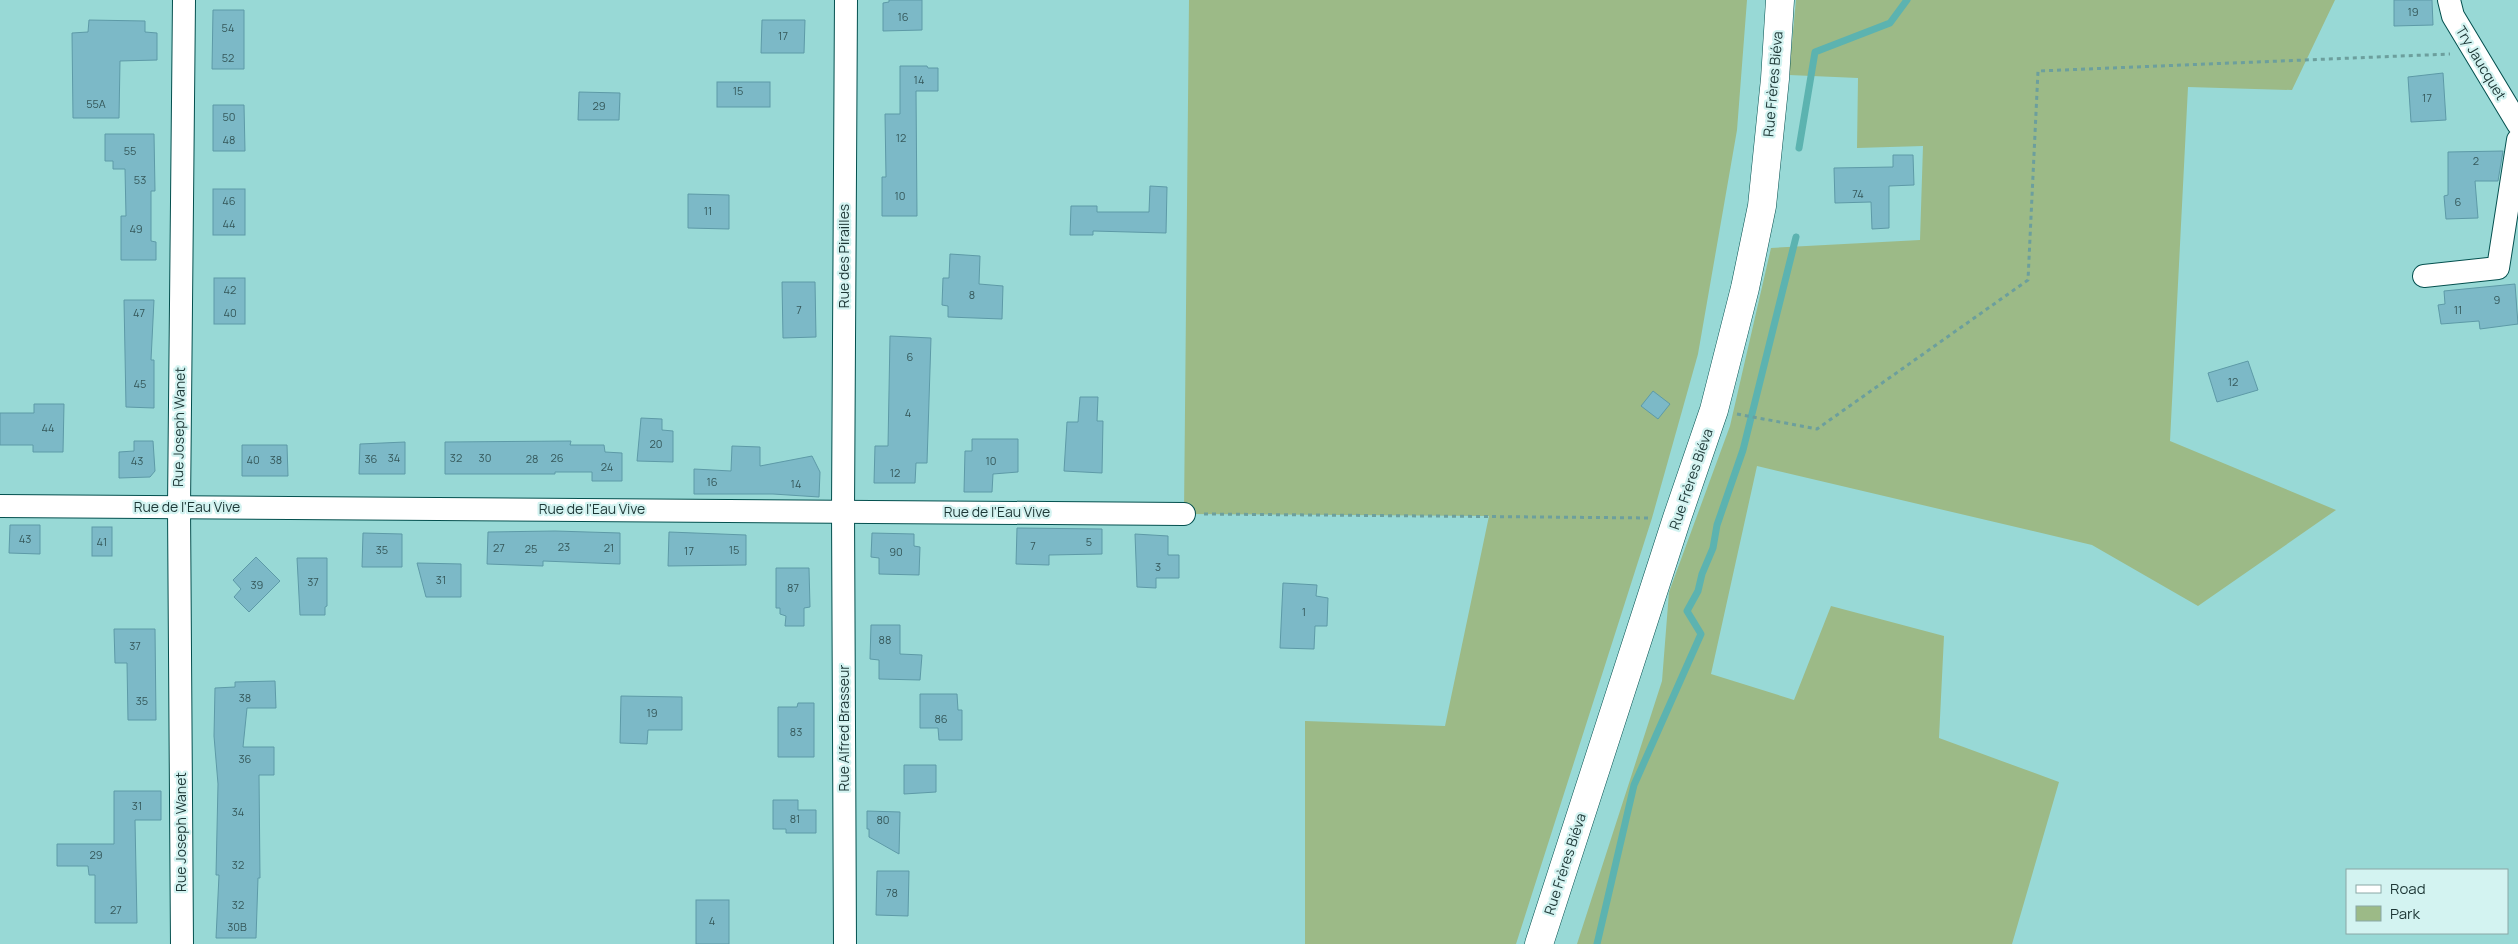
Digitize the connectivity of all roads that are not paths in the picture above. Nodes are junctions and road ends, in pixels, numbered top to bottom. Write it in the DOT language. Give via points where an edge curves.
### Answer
graph roads {
  1 [pos="184,0"];
  2 [pos="846,0"];
  3 [pos="1780,0"];
  4 [pos="2449,0"];
  5 [pos="2518,124"];
  6 [pos="2518,140"];
  7 [pos="2424,276"];
  8 [pos="0,506"];
  9 [pos="179,507"];
  10 [pos="843,511"];
  11 [pos="1184,514"];
  12 [pos="182,944"];
  13 [pos="844,944"];
  14 [pos="1539,944"];
  1 -- 9 [label="street, Rue Joseph Wanet"];
  2 -- 10 [label="street, Rue des Pirailles"];
  3 -- 14 [label="street, Rue Frères Biéva" via="1762,206 1714,410"];
  4 -- 5 [label="street, Try Jaucquet" via="2453,16"];
  6 -- 7 [label="street" via="2498,268"];
  8 -- 9 [label="street, Rue de l'Eau Vive"];
  9 -- 10 [label="street, Rue de l'Eau Vive"];
  9 -- 12 [label="street, Rue Joseph Wanet"];
  10 -- 11 [label="street, Rue de l'Eau Vive"];
  10 -- 13 [label="street, Rue Alfred Brasseur"];
}
